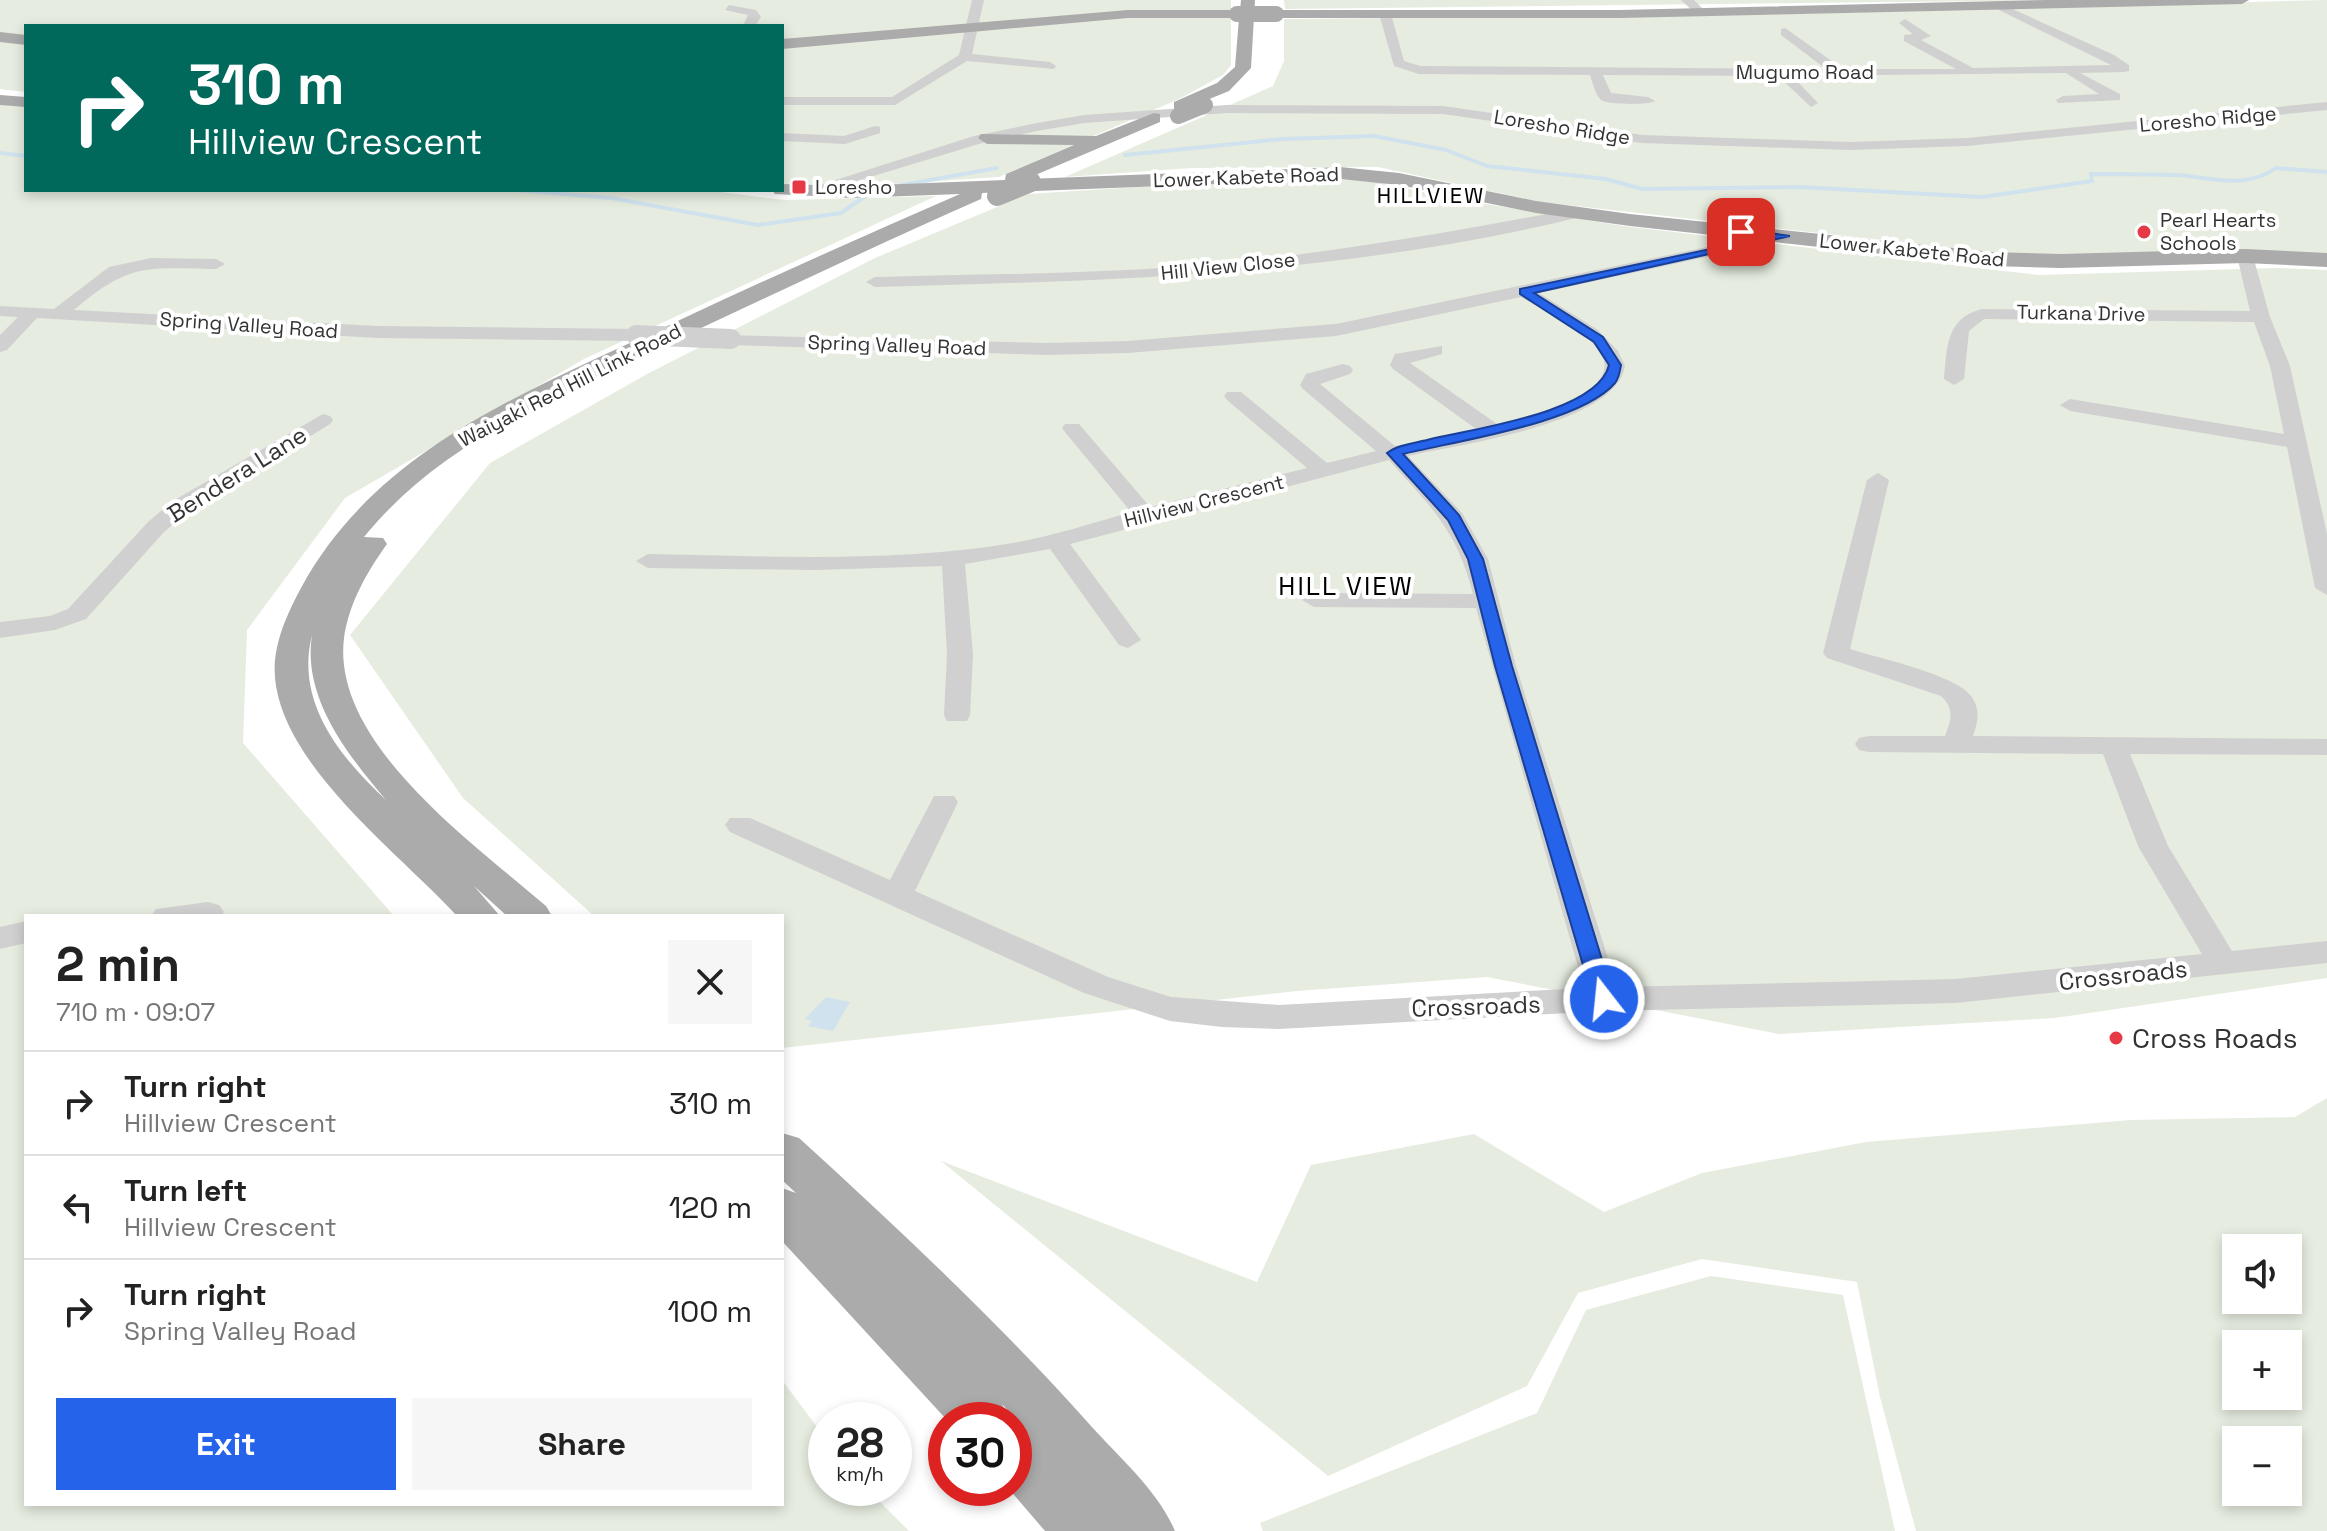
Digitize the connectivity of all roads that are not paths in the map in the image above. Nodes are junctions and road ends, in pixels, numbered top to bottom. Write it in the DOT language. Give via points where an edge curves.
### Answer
graph roads {
  1 [pos="978,0"];
  2 [pos="1262,0"];
  3 [pos="1687,0"];
  4 [pos="2242,0"];
  5 [pos="2067,2"];
  6 [pos="1999,6"];
  7 [pos="1242,7"];
  8 [pos="729,8"];
  9 [pos="1700,12"];
  10 [pos="1385,14"];
  11 [pos="1905,23"];
  12 [pos="750,24"];
  13 [pos="972,26"];
  14 [pos="1785,32"];
  15 [pos="0,37"];
  16 [pos="24,40"];
  17 [pos="784,44"];
  18 [pos="965,57"];
  19 [pos="1050,66"];
  20 [pos="1595,72"];
  21 [pos="1781,72"];
  22 [pos="1839,72"];
  23 [pos="1972,72"];
  24 [pos="2068,72"];
  25 [pos="0,100"];
  26 [pos="2063,100"];
  27 [pos="784,101"];
  28 [pos="895,101"];
  29 [pos="1648,101"];
  30 [pos="24,102"];
  31 [pos="1811,103"];
  32 [pos="2327,106"];
  33 [pos="1179,111"];
  34 [pos="875,130"];
  35 [pos="784,137"];
  36 [pos="987,138"];
  37 [pos="821,141"];
  38 [pos="1048,141"];
  39 [pos="784,190"];
  40 [pos="992,191"];
  41 [pos="806,192"];
  42 [pos="1578,213"];
  43 [pos="1454,227"];
  44 [pos="1784,236"];
  45 [pos="1384,248"];
  46 [pos="2245,256"];
  47 [pos="2327,260"];
  48 [pos="216,264"];
  49 [pos="875,282"];
  50 [pos="1524,291"];
  51 [pos="0,311"];
  52 [pos="33,312"];
  53 [pos="58,314"];
  54 [pos="2261,317"];
  55 [pos="531,334"];
  56 [pos="0,346"];
  57 [pos="1435,350"];
  58 [pos="500,357"];
  59 [pos="1343,370"];
  60 [pos="1954,379"];
  61 [pos="1234,396"];
  62 [pos="2070,405"];
  63 [pos="323,420"];
  64 [pos="1072,428"];
  65 [pos="1492,430"];
  66 [pos="2296,442"];
  67 [pos="1392,453"];
  68 [pos="1324,471"];
  69 [pos="1878,480"];
  70 [pos="1144,514"];
  71 [pos="1056,541"];
  72 [pos="953,558"];
  73 [pos="648,561"];
  74 [pos="2325,577"];
  75 [pos="1314,600"];
  76 [pos="1486,601"];
  77 [pos="0,630"];
  78 [pos="1128,640"];
  79 [pos="957,715"];
  80 [pos="1869,744"];
  81 [pos="1956,745"];
  82 [pos="2113,745"];
  83 [pos="2327,747"];
  84 [pos="944,802"];
  85 [pos="740,825"];
  86 [pos="897,897"];
  87 [pos="208,912"];
  88 [pos="188,914"];
  89 [pos="478,914"];
  90 [pos="530,914"];
  91 [pos="24,932"];
  92 [pos="0,938"];
  93 [pos="2327,952"];
  94 [pos="2224,964"];
  95 [pos="1604,999"];
  96 [pos="784,1153"];
  97 [pos="784,1210"];
  98 [pos="965,1402"];
  99 [pos="1032,1475"];
  100 [pos="1083,1531"];
  101 [pos="1146,1531"];
  1 -- 13 [label="street"];
  2 -- 33 [label="main road, Waiyaki Red Hill Link Road, bridge" via="1261,54 1253,76 1205,105"];
  3 -- 9 [label="street"];
  4 -- 5 [label="main road"];
  5 -- 6 [label="main road"];
  6 -- 9 [label="main road"];
  6 -- 24 [label="street, Mugumo Road" via="2124,67"];
  7 -- 10 [label="main road, bridge" via="1276,14"];
  7 -- 13 [label="main road"];
  7 -- 33 [label="main road, Waiyaki Red Hill Link Road" via="1243,68 1223,87"];
  8 -- 12 [label="street" via="752,12"];
  9 -- 10 [label="main road"];
  10 -- 20 [label="street, Mugumo Road" via="1403,67"];
  11 -- 23 [label="street" via="1925,35 1908,38"];
  13 -- 17 [label="main road"];
  13 -- 18 [label="street"];
  14 -- 22 [label="street"];
  15 -- 16 [label="main road"];
  18 -- 19 [label="street"];
  18 -- 28 [label="street"];
  20 -- 21 [label="street, Mugumo Road"];
  20 -- 29 [label="street" via="1606,97"];
  21 -- 22 [label="street, Mugumo Road"];
  21 -- 31 [label="street"];
  22 -- 23 [label="street, Mugumo Road"];
  23 -- 24 [label="street, Mugumo Road"];
  24 -- 26 [label="street" via="2115,97"];
  25 -- 30 [label="main road"];
  27 -- 28 [label="street"];
  28 -- 37 [label="street"];
  32 -- 38 [label="street, Loresho Ridge" via="1880,146 1642,139 1464,112 1382,109 1212,110 1084,119"];
  33 -- 38 [label="main road, Waiyaki Red Hill Link Road" via="1106,139"];
  33 -- 40 [label="main road, Waiyaki Red Hill Link Road, bridge" via="1031,182"];
  34 -- 37 [label="street" via="850,140"];
  35 -- 37 [label="street"];
  36 -- 38 [label="main road"];
  36 -- 41 [label="street"];
  38 -- 40 [label="main road, Waiyaki Red Hill Link Road"];
  39 -- 41 [label="main road, Lower Kabete Road"];
  40 -- 89 [label="main road, Waiyaki Red Hill Link Road" via="816,264 518,407 464,437 379,502 335,554 297,629 291,660 295,696 325,756 348,784"];
  40 -- 90 [label="main road, Waiyaki Red Hill Link Road" via="529,420 470,455 410,501 348,578 334,613 327,653 337,707 394,788"];
  41 -- 42 [label="main road, Lower Kabete Road" via="1323,172 1399,179"];
  42 -- 44 [label="main road, Lower Kabete Road"];
  42 -- 45 [label="street, Hill View Close"];
  43 -- 45 [label="street" via="1375,241"];
  44 -- 46 [label="main road, Lower Kabete Road" via="2013,260"];
  44 -- 50 [label="street, Spring Valley Road"];
  45 -- 49 [label="street, Hill View Close" via="1162,273"];
  46 -- 47 [label="main road, Lower Kabete Road"];
  46 -- 54 [label="street"];
  48 -- 53 [label="street" via="139,264 116,271"];
  50 -- 55 [label="street, Spring Valley Road, bridge" via="1336,330 1127,347 997,349"];
  50 -- 65 [label="street, Hillview Crescent" via="1598,339 1615,365 1612,379 1586,400 1558,412"];
  51 -- 52 [label="street, Spring Valley Road"];
  52 -- 53 [label="street, Spring Valley Road"];
  52 -- 56 [label="street"];
  53 -- 55 [label="street, Spring Valley Road" via="351,331"];
  54 -- 60 [label="street, Turkana Drive" via="1982,314 1960,325"];
  54 -- 66 [label="street" via="2280,366"];
  55 -- 58 [label="street"];
  57 -- 65 [label="street" via="1402,358 1400,365"];
  59 -- 67 [label="street" via="1313,378 1310,385"];
  61 -- 68 [label="street"];
  62 -- 66 [label="street"];
  63 -- 77 [label="street, Bendera Lane" via="181,506 77,614 55,623"];
  64 -- 70 [label="street"];
  65 -- 67 [label="street, Hillview Crescent"];
  66 -- 74 [label="street"];
  67 -- 68 [label="street, Hillview Crescent"];
  67 -- 76 [label="street" via="1454,518 1476,559"];
  68 -- 70 [label="street, Hillview Crescent"];
  69 -- 81 [label="street" via="1836,653 1950,690 1960,699 1966,717"];
  70 -- 71 [label="street, Hillview Crescent"];
  71 -- 72 [label="street, Hillview Crescent"];
  71 -- 78 [label="street"];
  72 -- 73 [label="street, Hillview Crescent" via="859,563"];
  72 -- 79 [label="street" via="960,654"];
  75 -- 76 [label="street"];
  76 -- 95 [label="street"];
  80 -- 81 [label="street"];
  81 -- 82 [label="street"];
  82 -- 83 [label="street"];
  82 -- 94 [label="street" via="2153,846"];
  84 -- 86 [label="street"];
  85 -- 86 [label="street, Crossroads"];
  86 -- 95 [label="street, Crossroads" via="1096,985 1170,1009 1279,1017"];
  87 -- 88 [label="street"];
  91 -- 92 [label="street"];
  93 -- 94 [label="street, Crossroads"];
  94 -- 95 [label="street, Crossroads" via="1956,991"];
  96 -- 101 [label="main road" via="1016,1383"];
  97 -- 98 [label="main road"];
  99 -- 100 [label="main road"];
}
